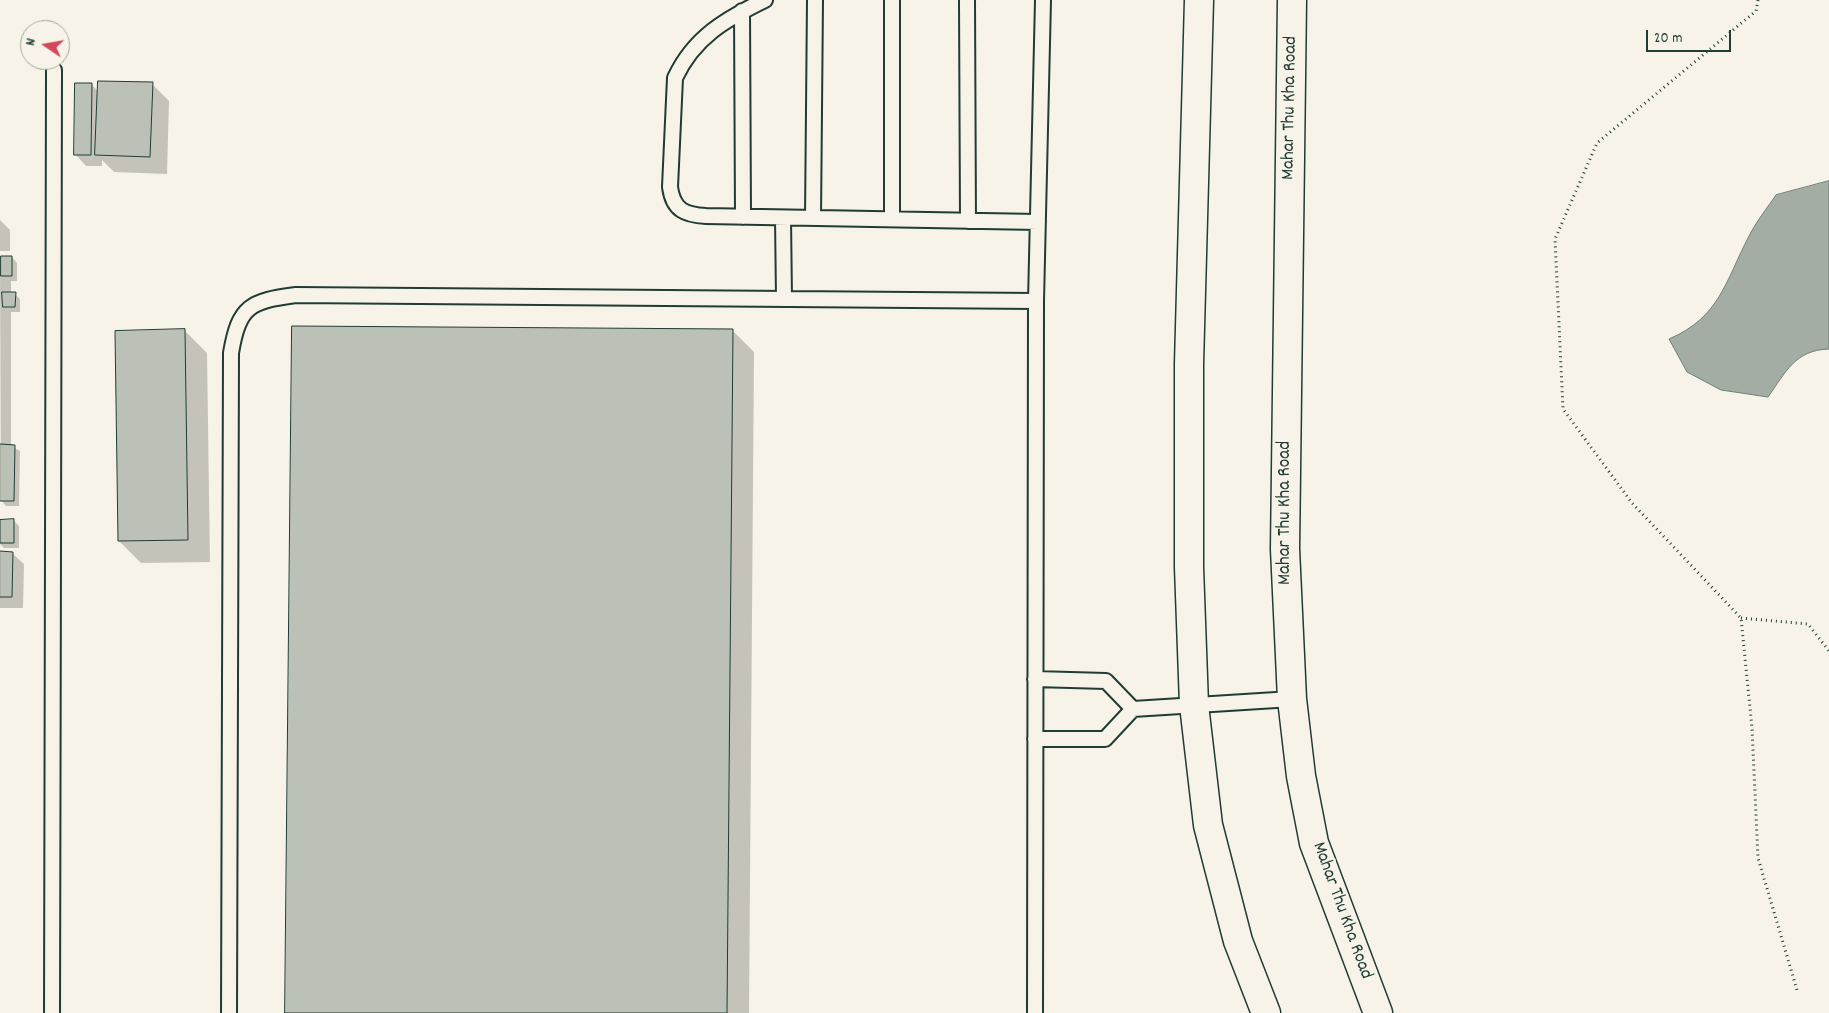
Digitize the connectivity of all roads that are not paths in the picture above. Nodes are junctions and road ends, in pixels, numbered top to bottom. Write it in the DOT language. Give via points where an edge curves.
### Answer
graph roads {
  1 [pos="765,0"];
  2 [pos="815,0"];
  3 [pos="892,0"];
  4 [pos="967,0"];
  5 [pos="1044,0"];
  6 [pos="1199,0"];
  7 [pos="1292,0"];
  8 [pos="742,11"];
  9 [pos="54,70"];
  10 [pos="743,217"];
  11 [pos="783,218"];
  12 [pos="813,218"];
  13 [pos="892,220"];
  14 [pos="968,220"];
  15 [pos="1038,222"];
  16 [pos="784,299"];
  17 [pos="1036,301"];
  18 [pos="1035,679"];
  19 [pos="1292,699"];
  20 [pos="1194,705"];
  21 [pos="1133,709"];
  22 [pos="1035,739"];
  23 [pos="52,1013"];
  24 [pos="229,1013"];
  25 [pos="1035,1013"];
  26 [pos="1266,1013"];
  27 [pos="1378,1013"];
  1 -- 8 [label="lane"];
  2 -- 12 [label="lane"];
  3 -- 13 [label="lane"];
  4 -- 14 [label="lane"];
  5 -- 15 [label="lane"];
  6 -- 20 [label="main road" via="1189,373 1189,568"];
  7 -- 19 [label="main road, Mahar Thu Kha Road" via="1285,550"];
  8 -- 10 [label="lane"];
  8 -- 10 [label="lane" via="717,25 680,67 675,78 670,187 671,199 678,208 692,215"];
  9 -- 23 [label="lane"];
  10 -- 11 [label="lane"];
  11 -- 12 [label="lane"];
  11 -- 16 [label="lane"];
  12 -- 13 [label="lane"];
  13 -- 14 [label="lane"];
  14 -- 15 [label="lane"];
  15 -- 17 [label="lane"];
  16 -- 17 [label="lane"];
  16 -- 24 [label="lane" via="296,295 270,298 250,306 236,327 231,353"];
  17 -- 18 [label="lane"];
  18 -- 21 [label="lane" via="1106,681"];
  18 -- 22 [label="lane"];
  19 -- 20 [label="lane"];
  19 -- 27 [label="main road, Mahar Thu Kha Road" via="1301,776 1314,843"];
  20 -- 21 [label="lane"];
  20 -- 26 [label="main road" via="1208,825 1238,940"];
  21 -- 22 [label="lane" via="1105,738"];
  22 -- 25 [label="lane"];
}
